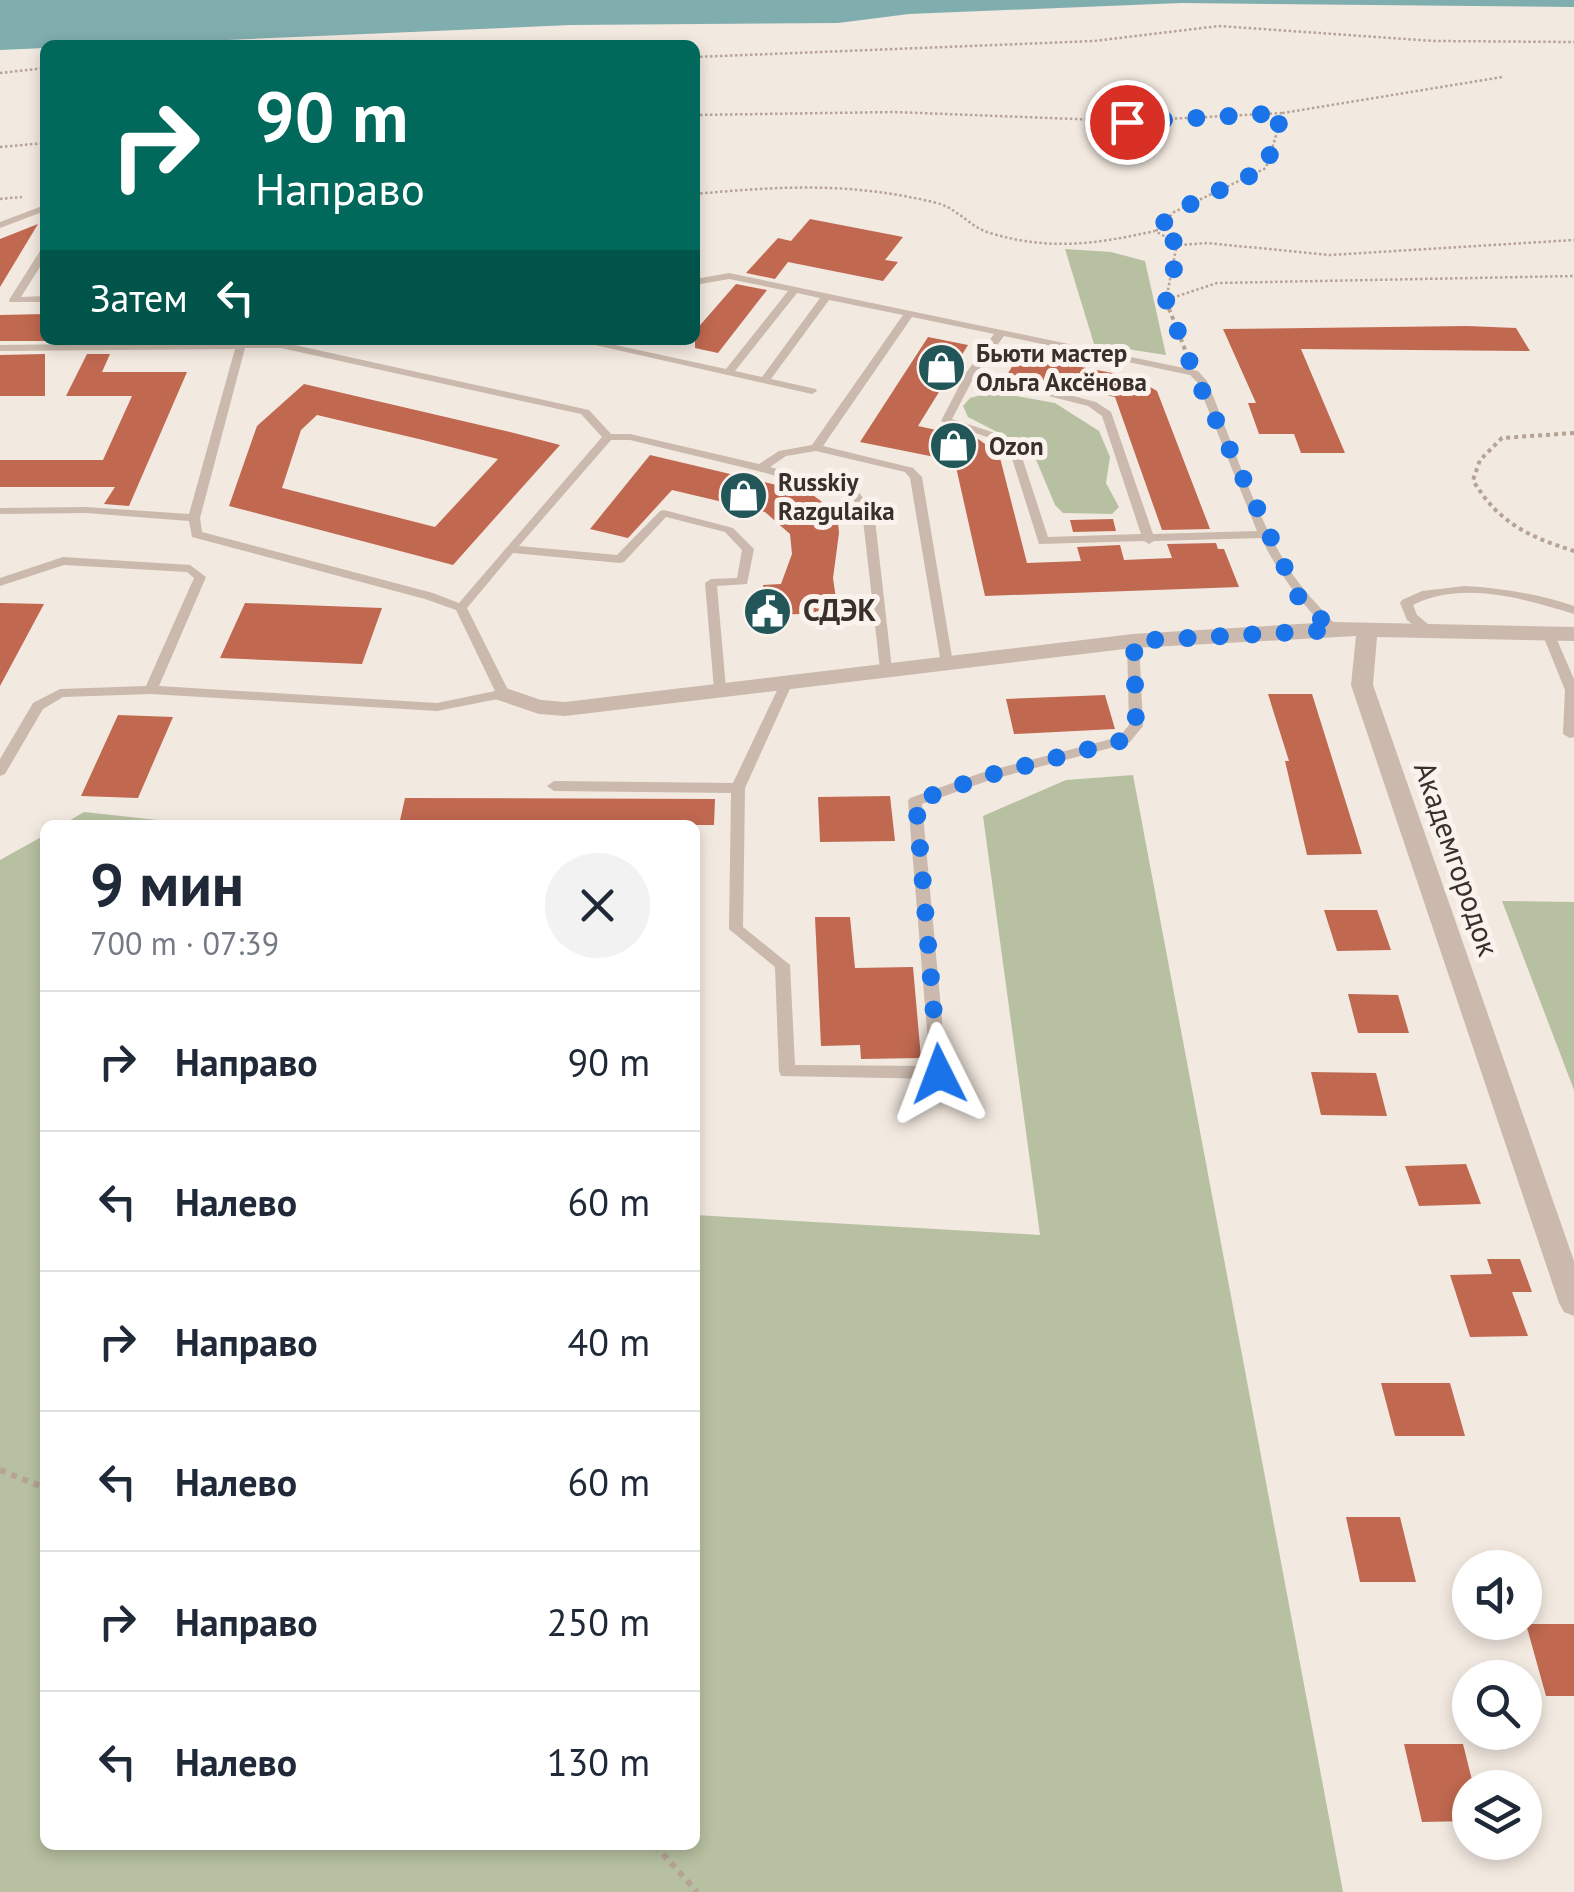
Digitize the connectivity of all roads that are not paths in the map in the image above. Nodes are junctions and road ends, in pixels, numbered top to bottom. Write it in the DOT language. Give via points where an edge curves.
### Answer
graph roads {
  1 [pos="40,210"];
  2 [pos="13,220"];
  3 [pos="0,226"];
  4 [pos="26,229"];
  5 [pos="40,258"];
  6 [pos="700,281"];
  7 [pos="794,290"];
  8 [pos="826,296"];
  9 [pos="40,299"];
  10 [pos="910,312"];
  11 [pos="950,320"];
  12 [pos="940,331"];
  13 [pos="1000,334"];
  14 [pos="145,345"];
  15 [pos="241,345"];
  16 [pos="281,345"];
  17 [pos="601,345"];
  18 [pos="0,348"];
  19 [pos="728,373"];
  20 [pos="971,373"];
  21 [pos="764,381"];
  22 [pos="812,391"];
  23 [pos="608,437"];
  24 [pos="816,448"];
  25 [pos="762,468"];
  26 [pos="0,511"];
  27 [pos="194,518"];
  28 [pos="1266,534"];
  29 [pos="1149,540"];
  30 [pos="510,549"];
  31 [pos="0,582"];
  32 [pos="461,608"];
  33 [pos="1574,610"];
  34 [pos="1333,630"];
  35 [pos="1367,630"];
  36 [pos="1430,632"];
  37 [pos="1548,633"];
  38 [pos="1574,634"];
  39 [pos="1134,641"];
  40 [pos="947,662"];
  41 [pos="886,669"];
  42 [pos="786,682"];
  43 [pos="720,689"];
  44 [pos="150,690"];
  45 [pos="503,694"];
  46 [pos="1570,734"];
  47 [pos="0,771"];
  48 [pos="554,786"];
  49 [pos="738,788"];
  50 [pos="1574,1302"];
  1 -- 2 [label="lane"];
  2 -- 3 [label="lane"];
  2 -- 4 [label="lane"];
  5 -- 9 [label="lane" via="14,300"];
  6 -- 7 [label="lane" via="729,276"];
  7 -- 8 [label="lane"];
  7 -- 19 [label="lane"];
  8 -- 10 [label="lane"];
  8 -- 21 [label="lane"];
  10 -- 11 [label="lane"];
  10 -- 24 [label="lane"];
  11 -- 12 [label="lane"];
  11 -- 13 [label="lane"];
  13 -- 20 [label="lane"];
  13 -- 28 [label="lane" via="1194,373"];
  14 -- 18 [label="lane"];
  15 -- 27 [label="lane"];
  16 -- 23 [label="lane" via="585,412"];
  17 -- 19 [label="lane"];
  19 -- 21 [label="lane"];
  20 -- 29 [label="lane" via="1092,404 1107,414"];
  20 -- 29 [label="lane" via="946,420 1014,450 1043,541"];
  21 -- 22 [label="lane"];
  23 -- 25 [label="lane"];
  23 -- 30 [label="lane"];
  24 -- 25 [label="lane" via="783,453"];
  24 -- 40 [label="lane" via="909,470 916,478"];
  25 -- 41 [label="lane" via="854,495 868,511"];
  26 -- 27 [label="lane"];
  27 -- 32 [label="lane" via="196,534"];
  28 -- 29 [label="lane"];
  28 -- 34 [label="lane" via="1300,600"];
  30 -- 32 [label="lane"];
  30 -- 43 [label="lane" via="620,559 664,513 729,530 748,548 743,581 711,582"];
  31 -- 44 [label="lane" via="62,561 190,569 200,577"];
  32 -- 45 [label="lane"];
  33 -- 36 [label="lane" via="1513,594 1419,594 1406,603 1411,618"];
  34 -- 35 [label="street"];
  34 -- 39 [label="street"];
  35 -- 36 [label="street"];
  35 -- 50 [label="street, Академгородок" via="1362,685"];
  36 -- 37 [label="street"];
  37 -- 38 [label="street"];
  37 -- 46 [label="lane" via="1572,690"];
  39 -- 40 [label="street"];
  39 -- 49 [label="lane" via="1136,726 1124,740 916,801 939,1074 787,1071 782,966 736,929"];
  40 -- 41 [label="street"];
  41 -- 42 [label="street"];
  42 -- 43 [label="street"];
  42 -- 49 [label="lane"];
  43 -- 45 [label="street" via="564,709"];
  44 -- 45 [label="lane" via="437,707"];
  44 -- 47 [label="lane" via="60,693 38,706"];
  48 -- 49 [label="lane"];
}
